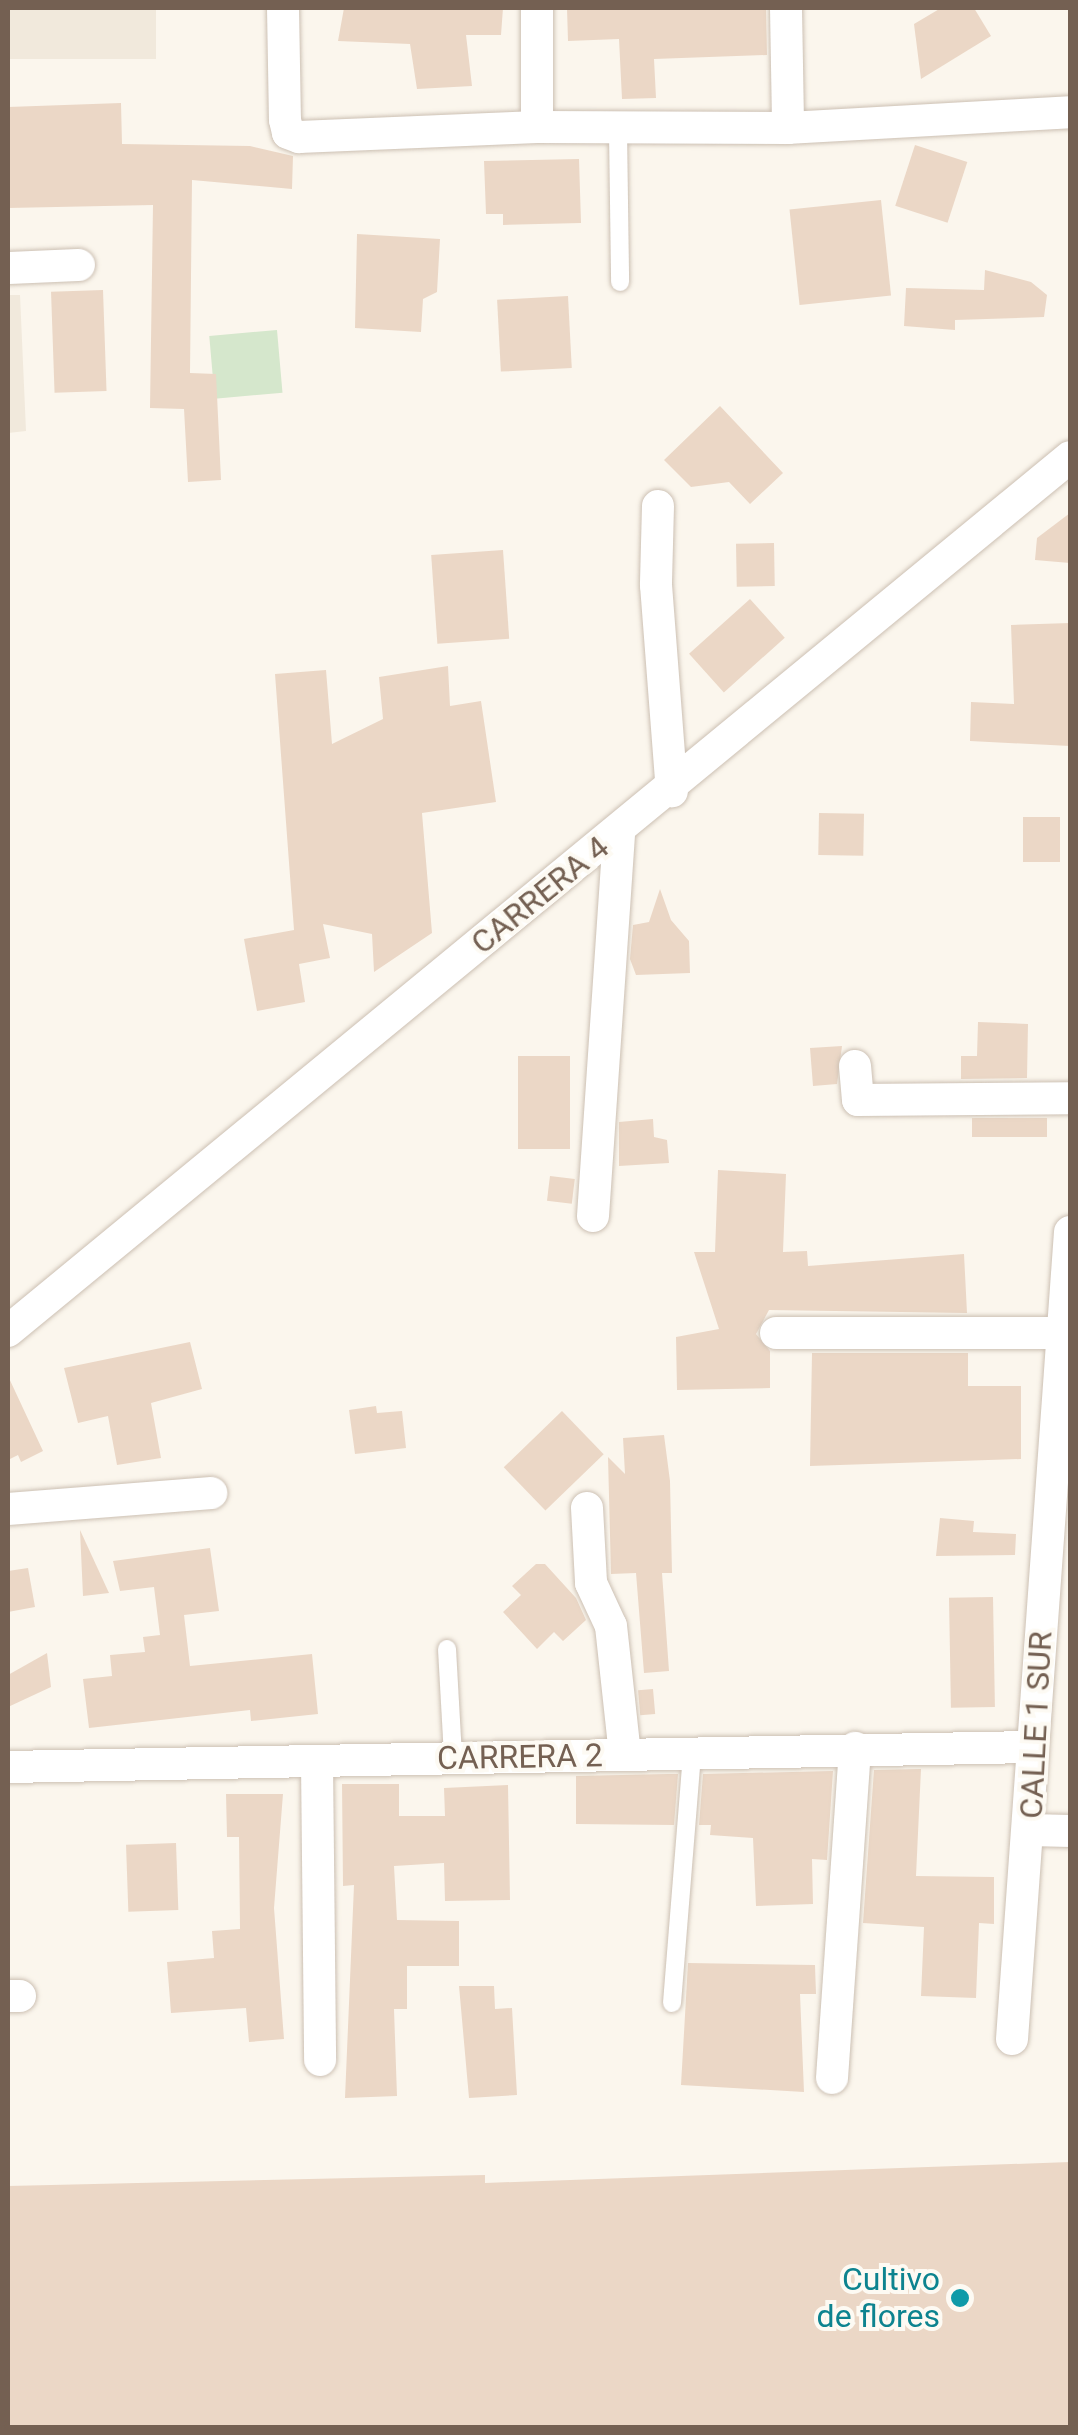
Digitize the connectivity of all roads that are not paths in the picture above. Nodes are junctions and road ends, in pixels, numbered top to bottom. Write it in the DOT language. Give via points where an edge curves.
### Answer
graph roads {
  1 [pos="283,8"];
  2 [pos="536,8"];
  3 [pos="786,8"];
  4 [pos="1070,112"];
  5 [pos="537,127"];
  6 [pos="788,128"];
  7 [pos="618,130"];
  8 [pos="78,266"];
  9 [pos="8,268"];
  10 [pos="620,282"];
  11 [pos="1070,457"];
  12 [pos="658,506"];
  13 [pos="672,791"];
  14 [pos="619,832"];
  15 [pos="856,1066"];
  16 [pos="1070,1098"];
  17 [pos="594,1216"];
  18 [pos="1070,1232"];
  19 [pos="8,1331"];
  20 [pos="776,1332"];
  21 [pos="1062,1333"];
  22 [pos="210,1492"];
  23 [pos="587,1508"];
  24 [pos="8,1509"];
  25 [pos="447,1649"];
  26 [pos="1032,1747"];
  27 [pos="854,1748"];
  28 [pos="692,1753"];
  29 [pos="624,1754"];
  30 [pos="453,1758"];
  31 [pos="318,1762"];
  32 [pos="8,1767"];
  33 [pos="1030,1830"];
  34 [pos="1070,1831"];
  35 [pos="672,2003"];
  36 [pos="1012,2039"];
  37 [pos="320,2060"];
  38 [pos="832,2078"];
  1 -- 5 [label="street" via="288,133"];
  2 -- 5 [label="street"];
  3 -- 6 [label="street"];
  4 -- 6 [label="street"];
  5 -- 7 [label="street"];
  6 -- 7 [label="street"];
  7 -- 10 [label="lane"];
  8 -- 9 [label="street"];
  11 -- 13 [label="street, CARRERA 4"];
  12 -- 13 [label="street" via="656,584"];
  13 -- 14 [label="street, CARRERA 4"];
  14 -- 17 [label="street"];
  14 -- 19 [label="street, CARRERA 4" via="156,1203"];
  15 -- 16 [label="street" via="858,1100"];
  18 -- 21 [label="street, CALLE 1 SUR"];
  20 -- 21 [label="street"];
  21 -- 26 [label="street, CALLE 1 SUR"];
  22 -- 24 [label="street"];
  23 -- 29 [label="street" via="591,1583 611,1626"];
  25 -- 30 [label="lane"];
  26 -- 27 [label="street, CARRERA 2"];
  26 -- 33 [label="street, CALLE 1 SUR"];
  27 -- 28 [label="street, CARRERA 2"];
  27 -- 38 [label="street"];
  28 -- 29 [label="street, CARRERA 2"];
  28 -- 35 [label="lane"];
  29 -- 30 [label="street, CARRERA 2"];
  30 -- 31 [label="street, CARRERA 2"];
  31 -- 32 [label="street, CARRERA 2"];
  31 -- 37 [label="street"];
  33 -- 34 [label="street"];
  33 -- 36 [label="street, CALLE 1 SUR"];
}
